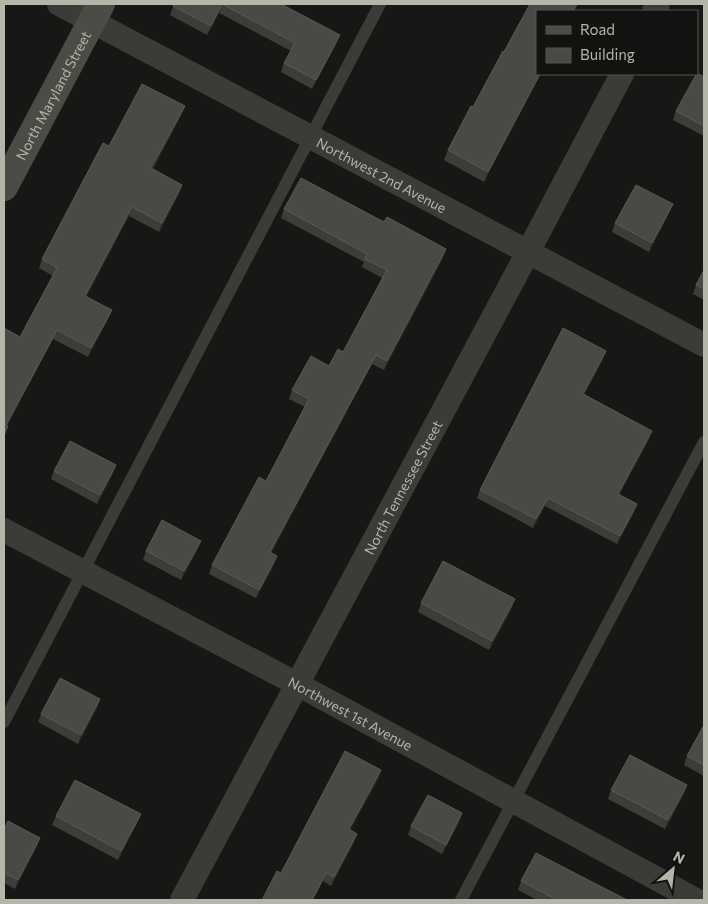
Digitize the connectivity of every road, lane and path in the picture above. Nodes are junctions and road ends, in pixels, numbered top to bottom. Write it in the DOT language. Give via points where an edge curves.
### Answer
graph roads {
  1 [pos="59,4"];
  2 [pos="380,4"];
  3 [pos="97,12"];
  4 [pos="621,75"];
  5 [pos="309,136"];
  6 [pos="4,187"];
  7 [pos="528,252"];
  8 [pos="704,346"];
  9 [pos="704,442"];
  10 [pos="4,530"];
  11 [pos="83,571"];
  12 [pos="297,684"];
  13 [pos="4,722"];
  14 [pos="513,802"];
  15 [pos="182,900"];
  16 [pos="461,900"];
  17 [pos="696,900"];
  1 -- 3 [label="street, Northwest 2nd Avenue"];
  2 -- 5 [label="lane"];
  3 -- 5 [label="street, Northwest 2nd Avenue"];
  3 -- 6 [label="street, North Maryland Street"];
  4 -- 7 [label="street, North Tennessee Street"];
  5 -- 7 [label="street, Northwest 2nd Avenue"];
  5 -- 11 [label="lane"];
  7 -- 8 [label="street, Northwest 2nd Avenue"];
  7 -- 12 [label="street, North Tennessee Street"];
  9 -- 14 [label="lane"];
  10 -- 11 [label="street, Northwest 1st Avenue"];
  11 -- 12 [label="street, Northwest 1st Avenue"];
  11 -- 13 [label="lane"];
  12 -- 14 [label="street, Northwest 1st Avenue"];
  12 -- 15 [label="street, North Tennessee Street"];
  14 -- 16 [label="lane"];
  14 -- 17 [label="street, Northwest 1st Avenue"];
}
